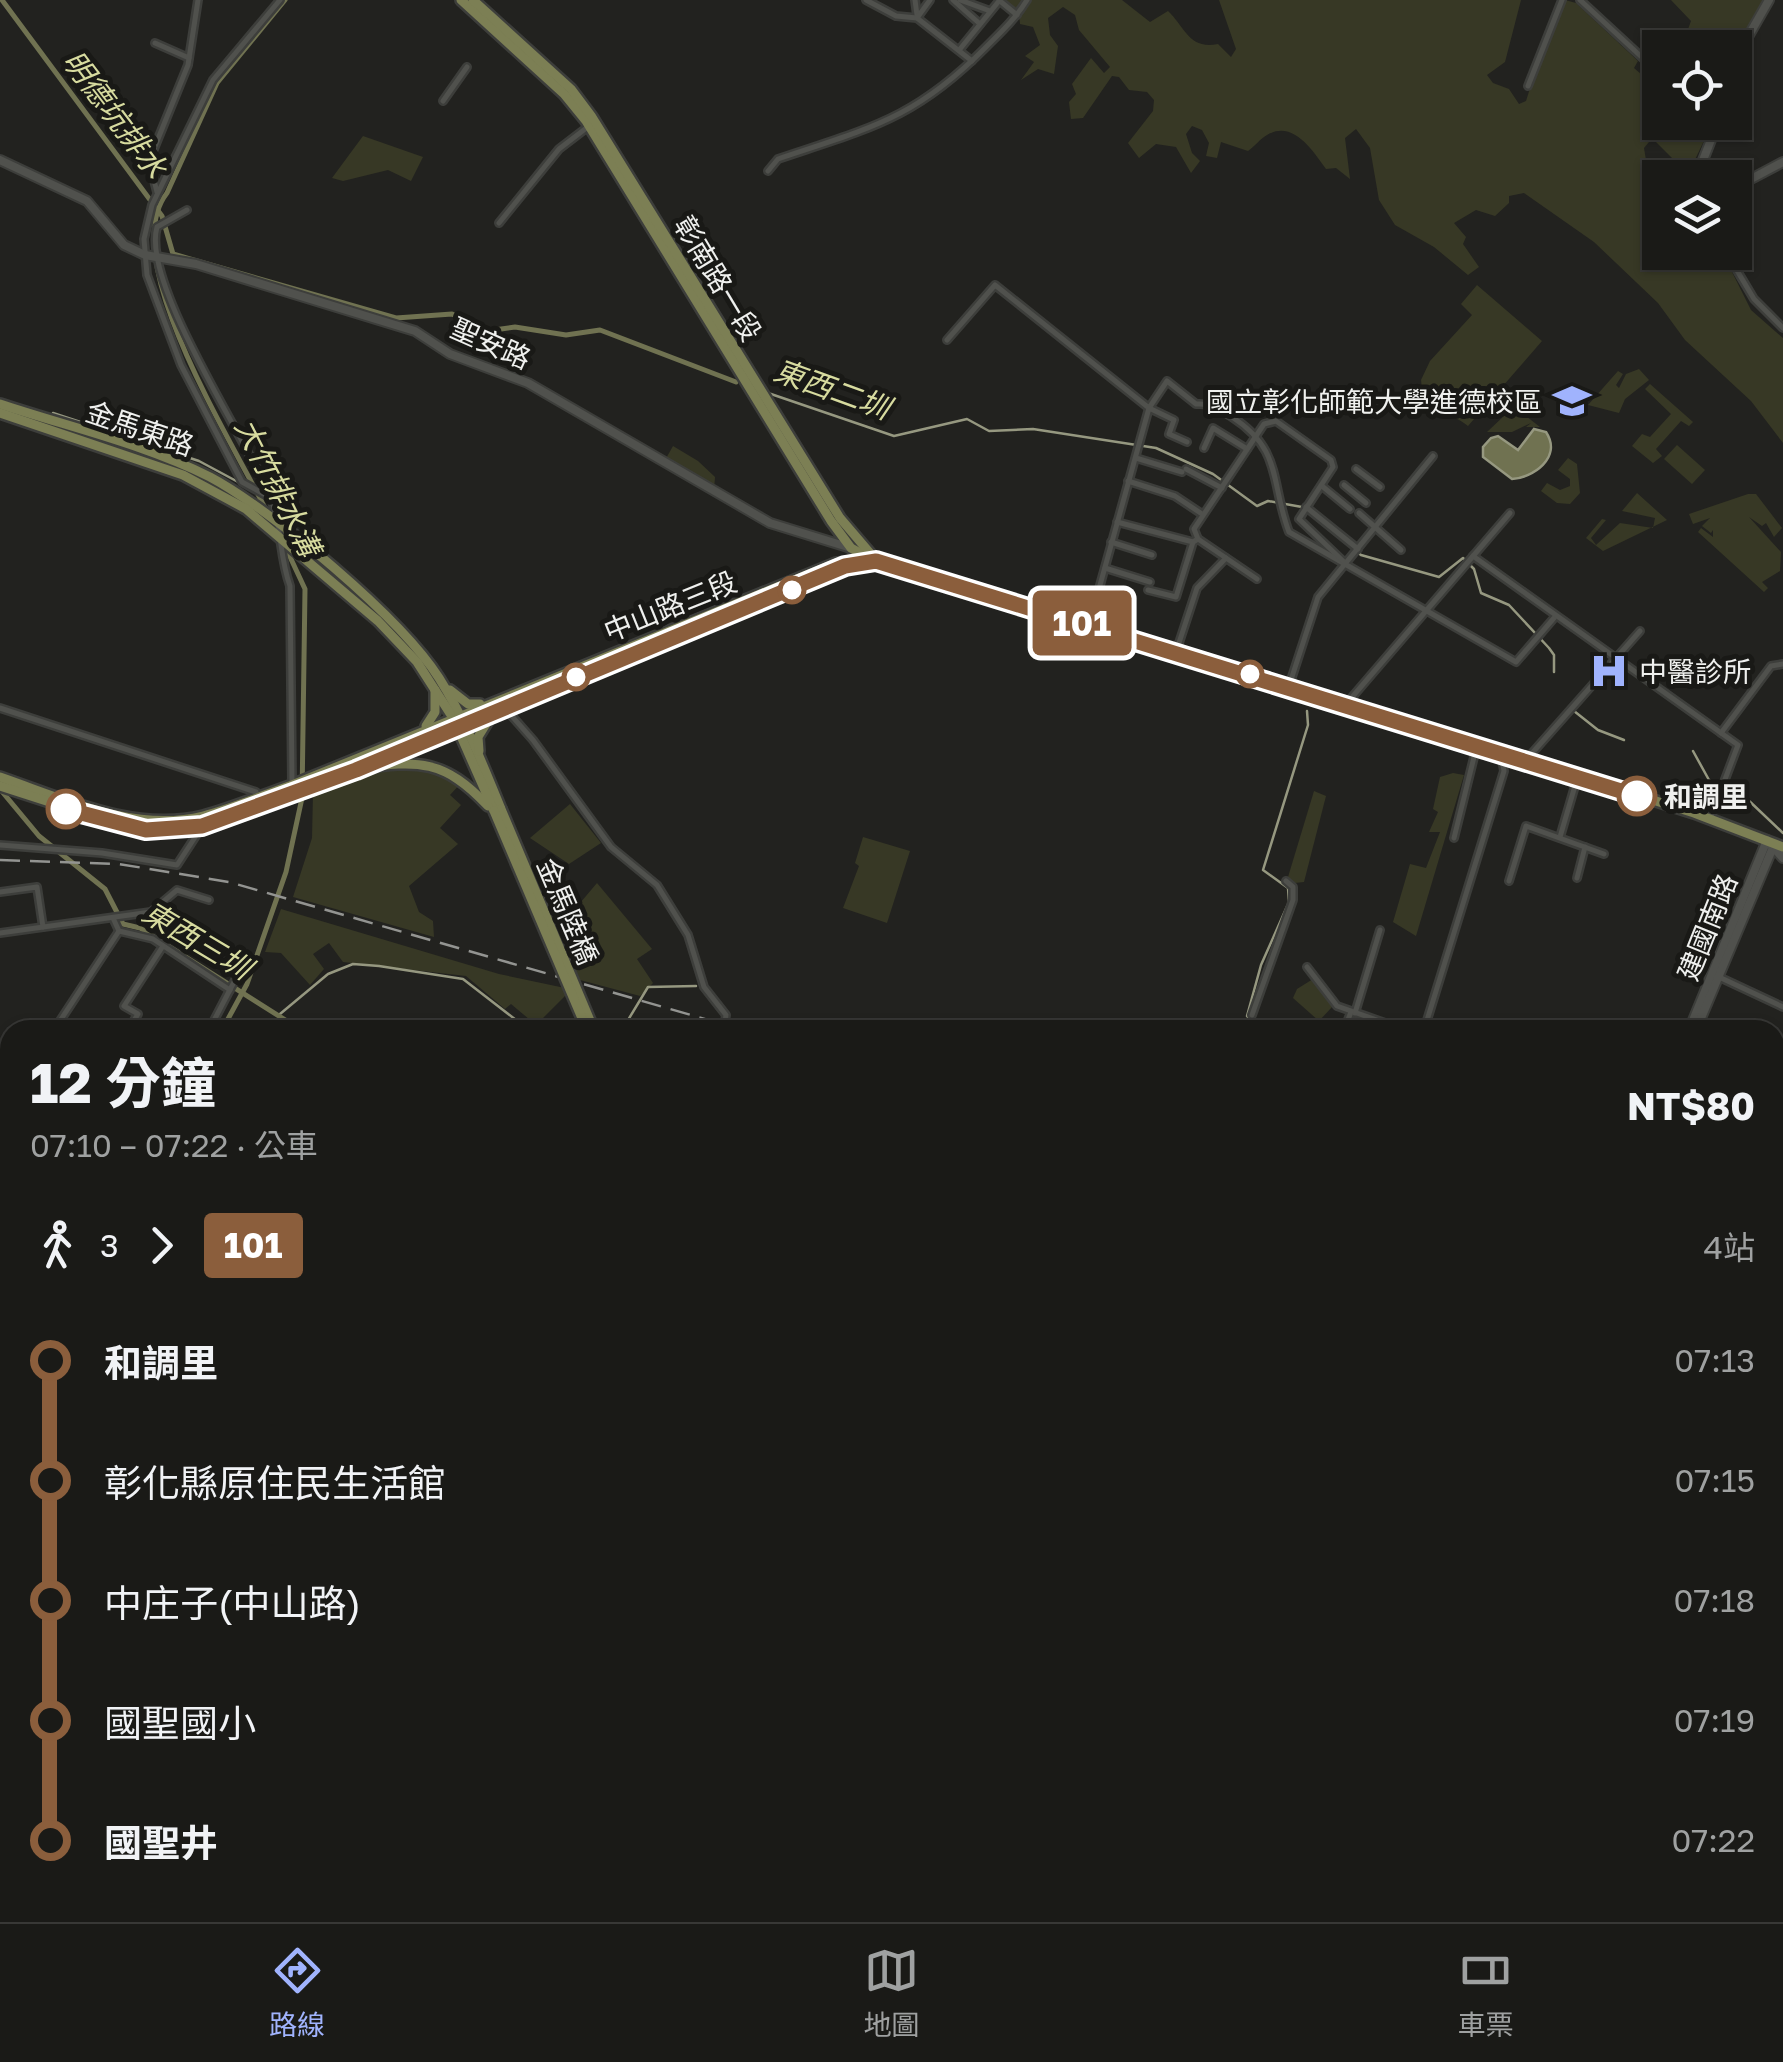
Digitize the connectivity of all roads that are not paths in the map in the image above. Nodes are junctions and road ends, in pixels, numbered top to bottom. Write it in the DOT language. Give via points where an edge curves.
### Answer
graph roads {
  1 [pos="198,0"];
  2 [pos="280,0"];
  3 [pos="461,0"];
  4 [pos="473,0"];
  5 [pos="866,0"];
  6 [pos="915,0"];
  7 [pos="930,0"];
  8 [pos="956,0"];
  9 [pos="998,0"];
  10 [pos="1027,0"];
  11 [pos="1562,0"];
  12 [pos="1580,0"];
  13 [pos="1769,0"];
  14 [pos="990,12"];
  15 [pos="1017,15"];
  16 [pos="917,18"];
  17 [pos="980,24"];
  18 [pos="1752,30"];
  19 [pos="155,43"];
  20 [pos="959,49"];
  21 [pos="1642,57"];
  22 [pos="189,58"];
  23 [pos="972,61"];
  24 [pos="467,67"];
  25 [pos="1528,86"];
  26 [pos="443,101"];
  27 [pos="590,126"];
  28 [pos="0,160"];
  29 [pos="1783,162"];
  30 [pos="768,170"];
  31 [pos="1752,178"];
  32 [pos="155,200"];
  33 [pos="187,210"];
  34 [pos="499,223"];
  35 [pos="156,255"];
  36 [pos="145,256"];
  37 [pos="1737,270"];
  38 [pos="1783,328"];
  39 [pos="947,340"];
  40 [pos="0,404"];
  41 [pos="1149,408"];
  42 [pos="0,413"];
  43 [pos="1257,434"];
  44 [pos="1187,442"];
  45 [pos="1204,448"];
  46 [pos="1246,448"];
  47 [pos="1433,456"];
  48 [pos="1136,458"];
  49 [pos="1356,468"];
  50 [pos="1128,482"];
  51 [pos="1224,484"];
  52 [pos="1321,485"];
  53 [pos="1344,485"];
  54 [pos="1380,488"];
  55 [pos="271,498"];
  56 [pos="1366,503"];
  57 [pos="1304,509"];
  58 [pos="1350,509"];
  59 [pos="1359,513"];
  60 [pos="1204,514"];
  61 [pos="1510,514"];
  62 [pos="1117,522"];
  63 [pos="278,525"];
  64 [pos="1374,530"];
  65 [pos="280,538"];
  66 [pos="1196,540"];
  67 [pos="845,542"];
  68 [pos="1111,542"];
  69 [pos="1401,550"];
  70 [pos="1356,551"];
  71 [pos="1152,555"];
  72 [pos="1226,558"];
  73 [pos="1469,560"];
  74 [pos="876,561"];
  75 [pos="1346,564"];
  76 [pos="841,565"];
  77 [pos="1104,568"];
  78 [pos="1258,579"];
  79 [pos="1427,609"];
  80 [pos="1554,618"];
  81 [pos="1089,625"];
  82 [pos="1640,631"];
  83 [pos="1176,652"];
  84 [pos="1615,660"];
  85 [pos="1783,664"];
  86 [pos="439,686"];
  87 [pos="1288,686"];
  88 [pos="498,703"];
  89 [pos="1346,704"];
  90 [pos="0,708"];
  91 [pos="458,720"];
  92 [pos="421,731"];
  93 [pos="1721,733"];
  94 [pos="1477,745"];
  95 [pos="1502,752"];
  96 [pos="1526,761"];
  97 [pos="481,764"];
  98 [pos="356,770"];
  99 [pos="0,778"];
  100 [pos="1577,778"];
  101 [pos="318,779"];
  102 [pos="0,786"];
  103 [pos="293,788"];
  104 [pos="256,792"];
  105 [pos="44,797"];
  106 [pos="497,810"];
  107 [pos="204,817"];
  108 [pos="1710,819"];
  109 [pos="1560,837"];
  110 [pos="1454,838"];
  111 [pos="0,845"];
  112 [pos="1774,845"];
  113 [pos="1584,847"];
  114 [pos="1604,854"];
  115 [pos="1783,858"];
  116 [pos="1577,878"];
  117 [pos="1286,881"];
  118 [pos="1510,881"];
  119 [pos="0,892"];
  120 [pos="209,900"];
  121 [pos="113,918"];
  122 [pos="43,928"];
  123 [pos="1380,930"];
  124 [pos="119,931"];
  125 [pos="0,933"];
  126 [pos="164,946"];
  127 [pos="246,959"];
  128 [pos="1308,967"];
  129 [pos="1718,977"];
  130 [pos="230,990"];
  131 [pos="1783,1007"];
  132 [pos="1353,1013"];
  133 [pos="1252,1015"];
  134 [pos="61,1020"];
  135 [pos="134,1020"];
  136 [pos="214,1020"];
  137 [pos="586,1020"];
  138 [pos="725,1020"];
  139 [pos="1349,1020"];
  140 [pos="1375,1020"];
  141 [pos="1427,1020"];
  142 [pos="1696,1020"];
  143 [pos="1697,1020"];
  1 -- 22 [label="street"];
  2 -- 32 [label="street" via="213,80"];
  3 -- 27 [label="main road, 彰南路一段"];
  4 -- 67 [label="main road, 彰南路一段" via="571,89 604,133"];
  5 -- 16 [label="street" via="896,16"];
  6 -- 16 [label="street"];
  7 -- 16 [label="street"];
  8 -- 14 [label="street"];
  8 -- 17 [label="street"];
  9 -- 14 [label="street"];
  9 -- 15 [label="street"];
  10 -- 15 [label="street"];
  11 -- 25 [label="street"];
  12 -- 21 [label="street"];
  13 -- 18 [label="street"];
  14 -- 17 [label="street"];
  15 -- 23 [label="street"];
  16 -- 20 [label="street"];
  17 -- 20 [label="street"];
  19 -- 22 [label="street"];
  20 -- 23 [label="street"];
  22 -- 32 [label="street" via="149,161"];
  23 -- 30 [label="street" via="894,120 778,159"];
  24 -- 26 [label="street"];
  27 -- 34 [label="street" via="559,149"];
  27 -- 67 [label="main road, 彰南路一段"];
  28 -- 36 [label="street" via="86,200 124,245"];
  29 -- 31 [label="street"];
  32 -- 36 [label="street"];
  33 -- 35 [label="street" via="155,236"];
  35 -- 36 [label="street, 聖安路"];
  35 -- 55 [label="street" via="205,374"];
  35 -- 67 [label="street, 聖安路" via="414,330 450,354 528,383 770,524"];
  36 -- 55 [label="street" via="181,364 242,482"];
  37 -- 38 [label="street"];
  39 -- 41 [label="street" via="995,285"];
  40 -- 63 [label="main road, 金馬東路" via="174,461 246,498"];
  41 -- 43 [label="street" via="1167,381 1196,404 1211,403"];
  41 -- 44 [label="street" via="1168,414 1174,420 1169,434"];
  41 -- 48 [label="street"];
  42 -- 65 [label="main road, 金馬東路" via="183,476 246,509"];
  43 -- 46 [label="street"];
  43 -- 52 [label="street" via="1270,420 1331,460"];
  43 -- 75 [label="street" via="1273,461 1289,532"];
  45 -- 46 [label="street" via="1212,428"];
  46 -- 51 [label="street"];
  47 -- 64 [label="street"];
  48 -- 50 [label="street"];
  48 -- 51 [label="street"];
  49 -- 54 [label="street"];
  50 -- 60 [label="street" via="1175,496"];
  50 -- 62 [label="street"];
  51 -- 60 [label="street"];
  52 -- 57 [label="street"];
  52 -- 58 [label="street"];
  53 -- 56 [label="street"];
  55 -- 63 [label="street"];
  57 -- 70 [label="street"];
  57 -- 75 [label="street" via="1299,519"];
  59 -- 64 [label="street"];
  60 -- 66 [label="street" via="1192,534"];
  61 -- 73 [label="street"];
  62 -- 66 [label="street"];
  62 -- 68 [label="street"];
  63 -- 65 [label="street"];
  63 -- 86 [label="main road, 金馬東路" via="402,632"];
  64 -- 69 [label="street"];
  64 -- 70 [label="street"];
  65 -- 86 [label="main road, 金馬東路" via="399,641"];
  65 -- 103 [label="street" via="291,602"];
  66 -- 72 [label="street"];
  66 -- 77 [label="street" via="1176,598"];
  67 -- 74 [label="main road"];
  67 -- 74 [label="main road, 彰南路一段"];
  67 -- 76 [label="main road"];
  68 -- 71 [label="street"];
  68 -- 77 [label="street"];
  70 -- 75 [label="street"];
  72 -- 78 [label="street"];
  72 -- 83 [label="street" via="1196,588"];
  73 -- 79 [label="street"];
  73 -- 80 [label="street"];
  74 -- 76 [label="main road, 中山路三段"];
  74 -- 81 [label="main road, 中山路三段"];
  75 -- 79 [label="street"];
  75 -- 87 [label="street" via="1318,597"];
  76 -- 88 [label="main road, 中山路三段"];
  77 -- 81 [label="street"];
  79 -- 80 [label="street" via="1516,662"];
  79 -- 89 [label="street"];
  80 -- 84 [label="street"];
  81 -- 83 [label="main road, 中山路三段"];
  82 -- 84 [label="street"];
  83 -- 87 [label="main road, 中山路三段"];
  84 -- 93 [label="street"];
  84 -- 96 [label="street"];
  85 -- 93 [label="street" via="1771,666"];
  86 -- 88 [label="main road" via="468,704"];
  86 -- 91 [label="main road, 金馬東路"];
  86 -- 92 [label="main road" via="436,712"];
  87 -- 89 [label="main road, 中山路三段"];
  88 -- 91 [label="main road, 中山路三段"];
  88 -- 97 [label="main road" via="480,730"];
  88 -- 138 [label="street" via="610,847 657,885 688,935 704,987"];
  89 -- 94 [label="main road, 中山路三段"];
  90 -- 104 [label="street"];
  91 -- 92 [label="main road, 中山路三段"];
  91 -- 97 [label="main road"];
  91 -- 98 [label="main road, 中山路三段"];
  91 -- 106 [label="main road"];
  92 -- 101 [label="main road, 中山路三段"];
  93 -- 108 [label="street" via="1738,745"];
  94 -- 95 [label="main road, 中山路三段"];
  94 -- 110 [label="street"];
  95 -- 96 [label="main road, 中山路三段"];
  95 -- 141 [label="street" via="1504,770"];
  96 -- 100 [label="main road, 中山路三段"];
  97 -- 106 [label="main road"];
  98 -- 101 [label="main road, 中山路三段"];
  98 -- 106 [label="main road" via="408,763 442,768"];
  99 -- 105 [label="main road"];
  100 -- 108 [label="main road, 中山路三段"];
  100 -- 109 [label="street"];
  101 -- 103 [label="main road"];
  102 -- 105 [label="main road"];
  103 -- 107 [label="main road"];
  105 -- 107 [label="main road" via="146,830"];
  106 -- 137 [label="main road, 金馬陸橋, bridge"];
  107 -- 111 [label="street" via="177,865"];
  108 -- 112 [label="main road, 中山路三段"];
  109 -- 113 [label="street"];
  109 -- 118 [label="street" via="1526,826"];
  112 -- 115 [label="street"];
  112 -- 129 [label="street, 建國南路"];
  112 -- 142 [label="street, 建國南路"];
  113 -- 114 [label="street"];
  113 -- 116 [label="street"];
  117 -- 133 [label="street" via="1293,900"];
  119 -- 122 [label="street" via="36,887"];
  120 -- 121 [label="street" via="177,890 152,912"];
  121 -- 122 [label="street"];
  121 -- 124 [label="street"];
  122 -- 125 [label="street"];
  123 -- 132 [label="street"];
  124 -- 126 [label="street" via="144,934"];
  124 -- 134 [label="street"];
  126 -- 130 [label="street"];
  126 -- 135 [label="street" via="124,1006 138,1014"];
  127 -- 130 [label="street"];
  128 -- 132 [label="street" via="1330,1001"];
  129 -- 131 [label="street"];
  129 -- 143 [label="street, 建國南路"];
  130 -- 136 [label="street"];
  132 -- 139 [label="street"];
  132 -- 140 [label="street"];
}
